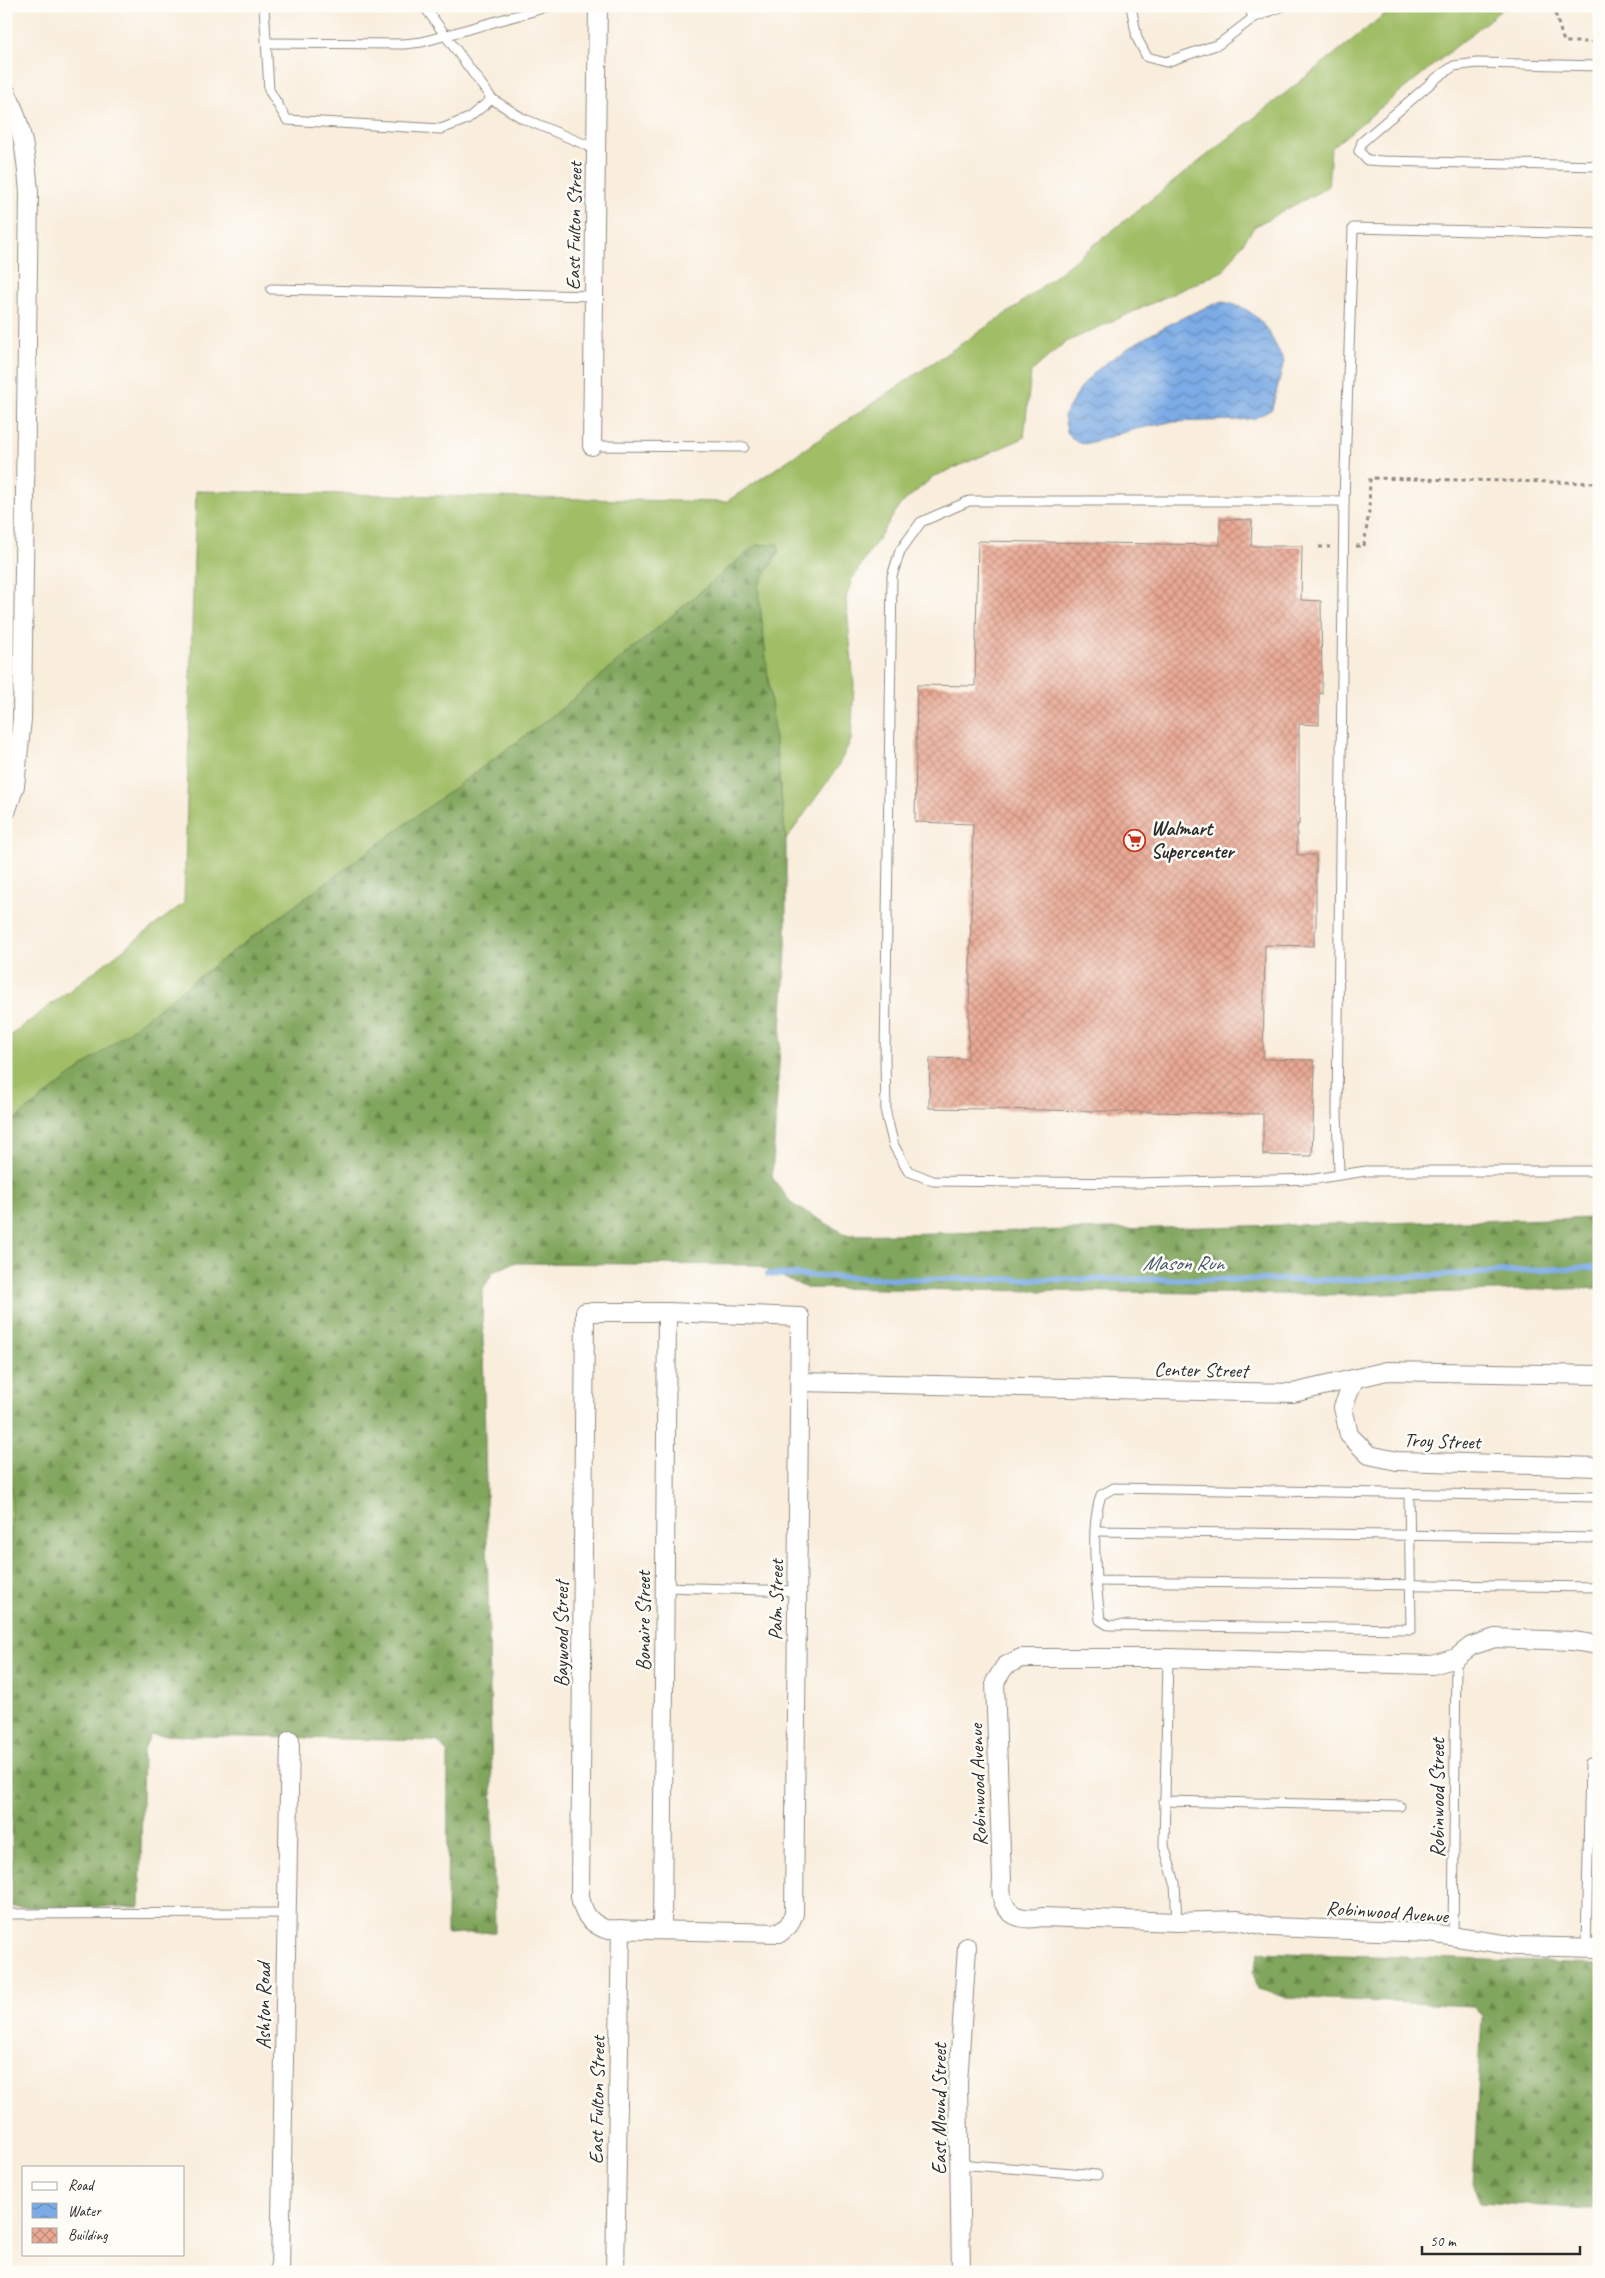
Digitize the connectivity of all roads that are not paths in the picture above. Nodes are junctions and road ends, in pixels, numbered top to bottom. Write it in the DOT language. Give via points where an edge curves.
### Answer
graph roads {
  1 [pos="264,6"];
  2 [pos="424,6"];
  3 [pos="551,6"];
  4 [pos="598,6"];
  5 [pos="1131,6"];
  6 [pos="1248,6"];
  7 [pos="1283,6"];
  8 [pos="1253,18"];
  9 [pos="446,36"];
  10 [pos="266,43"];
  11 [pos="1599,66"];
  12 [pos="6,92"];
  13 [pos="492,98"];
  14 [pos="596,149"];
  15 [pos="1599,166"];
  16 [pos="1599,234"];
  17 [pos="272,289"];
  18 [pos="594,296"];
  19 [pos="592,446"];
  20 [pos="744,447"];
  21 [pos="1344,501"];
  22 [pos="6,812"];
  23 [pos="1599,1171"];
  24 [pos="1339,1174"];
  25 [pos="585,1312"];
  26 [pos="666,1312"];
  27 [pos="1599,1375"];
  28 [pos="1354,1380"];
  29 [pos="800,1382"];
  30 [pos="1599,1468"];
  31 [pos="1409,1493"];
  32 [pos="1599,1497"];
  33 [pos="1095,1531"];
  34 [pos="1410,1534"];
  35 [pos="1599,1538"];
  36 [pos="1096,1581"];
  37 [pos="1410,1585"];
  38 [pos="664,1587"];
  39 [pos="1599,1587"];
  40 [pos="798,1591"];
  41 [pos="1599,1645"];
  42 [pos="1168,1658"];
  43 [pos="1456,1658"];
  44 [pos="290,1740"];
  45 [pos="1590,1763"];
  46 [pos="1164,1801"];
  47 [pos="1400,1806"];
  48 [pos="286,1913"];
  49 [pos="6,1914"];
  50 [pos="1177,1922"];
  51 [pos="620,1929"];
  52 [pos="662,1930"];
  53 [pos="1453,1938"];
  54 [pos="968,1947"];
  55 [pos="1592,1948"];
  56 [pos="959,2164"];
  57 [pos="1097,2174"];
  58 [pos="280,2272"];
  59 [pos="615,2272"];
  60 [pos="961,2272"];
  1 -- 10 [label="lane"];
  2 -- 9 [label="lane"];
  3 -- 9 [label="lane"];
  4 -- 14 [label="street, East Fulton Street"];
  5 -- 8 [label="lane" via="1136,38 1147,57 1166,62 1219,44"];
  6 -- 8 [label="lane"];
  7 -- 8 [label="lane"];
  9 -- 10 [label="lane" via="404,44"];
  9 -- 13 [label="lane"];
  10 -- 13 [label="lane" via="269,90 287,120 441,129 467,119"];
  11 -- 15 [label="lane" via="1478,63 1454,66 1362,142 1359,151 1367,160"];
  12 -- 22 [label="street" via="25,144 30,192 22,719 15,786"];
  13 -- 14 [label="lane" via="522,118"];
  14 -- 18 [label="street, East Fulton Street"];
  16 -- 21 [label="lane" via="1353,228"];
  17 -- 18 [label="lane"];
  18 -- 19 [label="street, East Fulton Street"];
  19 -- 20 [label="lane"];
  21 -- 24 [label="lane"];
  21 -- 24 [label="lane" via="969,501 921,522 900,551 892,576 885,1058 886,1114 894,1146 908,1171 933,1180 1138,1183 1314,1179"];
  23 -- 24 [label="lane" via="1366,1171"];
  25 -- 26 [label="street, Palm Street"];
  25 -- 51 [label="street, Baywood Street" via="580,1896 583,1911 592,1923 605,1930"];
  26 -- 29 [label="street, Palm Street" via="800,1317"];
  26 -- 38 [label="street, Bonaire Street"];
  27 -- 28 [label="street, Center Street" via="1387,1371"];
  28 -- 29 [label="street, Center Street" via="1293,1393"];
  28 -- 30 [label="street, Troy Street" via="1344,1407 1350,1435 1369,1455 1397,1461"];
  29 -- 40 [label="street, Palm Street"];
  31 -- 32 [label="lane"];
  31 -- 33 [label="lane" via="1114,1488 1101,1495"];
  31 -- 34 [label="lane"];
  33 -- 34 [label="lane"];
  33 -- 36 [label="lane"];
  34 -- 35 [label="lane"];
  34 -- 37 [label="lane"];
  36 -- 37 [label="lane"];
  36 -- 37 [label="lane" via="1100,1620 1108,1625 1127,1626 1411,1629"];
  37 -- 39 [label="lane"];
  38 -- 40 [label="lane"];
  38 -- 52 [label="street, Bonaire Street"];
  40 -- 52 [label="street, Palm Street" via="794,1914 790,1925 780,1933 767,1934"];
  41 -- 43 [label="street, Robinwood Avenue" via="1495,1638 1471,1646"];
  42 -- 43 [label="street, Robinwood Avenue" via="1432,1664"];
  42 -- 46 [label="lane"];
  42 -- 50 [label="street, Robinwood Avenue" via="1021,1658 1005,1666 996,1682 1000,1894 1005,1907 1015,1916 1029,1920 1042,1917"];
  43 -- 53 [label="lane, Robinwood Street"];
  44 -- 48 [label="street, Ashton Road"];
  45 -- 55 [label="lane"];
  46 -- 47 [label="lane, Robinwood Street"];
  46 -- 50 [label="lane" via="1164,1846 1175,1883"];
  48 -- 49 [label="lane"];
  48 -- 58 [label="street, Ashton Road"];
  50 -- 53 [label="street, Robinwood Avenue" via="1238,1920 1271,1927 1430,1933"];
  51 -- 52 [label="street, Palm Street"];
  51 -- 59 [label="street, East Fulton Street"];
  53 -- 55 [label="street, Robinwood Avenue" via="1517,1946"];
  54 -- 56 [label="street, East Mound Street" via="959,2046"];
  56 -- 57 [label="lane"];
  56 -- 60 [label="street, East Mound Street"];
}
